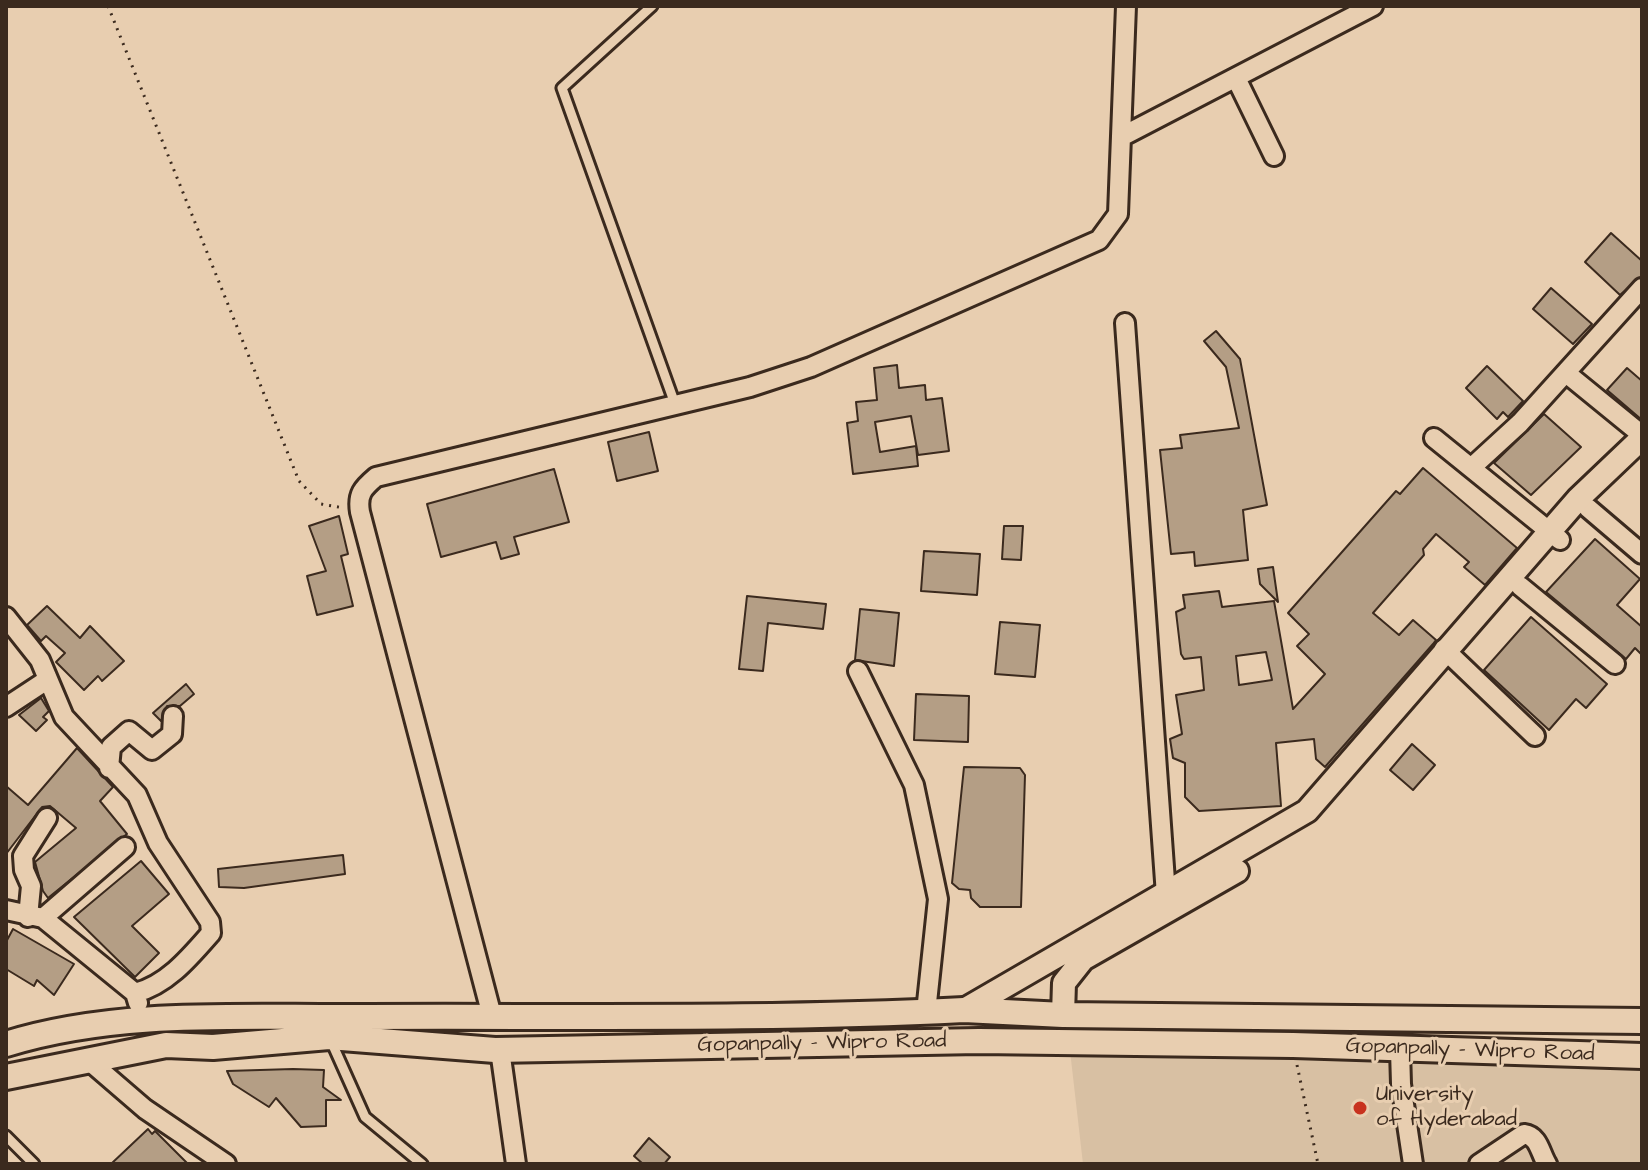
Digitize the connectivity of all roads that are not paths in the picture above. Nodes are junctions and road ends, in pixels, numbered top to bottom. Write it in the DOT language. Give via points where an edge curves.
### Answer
graph roads {
  1 [pos="652,6"];
  2 [pos="1373,6"];
  3 [pos="1129,8"];
  4 [pos="1236,78"];
  5 [pos="1121,137"];
  6 [pos="1274,156"];
  7 [pos="1642,288"];
  8 [pos="1125,323"];
  9 [pos="1566,373"];
  10 [pos="675,404"];
  11 [pos="1642,436"];
  12 [pos="1434,438"];
  13 [pos="1642,447"];
  14 [pos="1471,468"];
  15 [pos="1588,508"];
  16 [pos="1555,535"];
  17 [pos="1642,554"];
  18 [pos="1520,586"];
  19 [pos="6,617"];
  20 [pos="1450,654"];
  21 [pos="1615,664"];
  22 [pos="858,671"];
  23 [pos="47,680"];
  24 [pos="6,707"];
  25 [pos="173,716"];
  26 [pos="1535,736"];
  27 [pos="109,768"];
  28 [pos="47,818"];
  29 [pos="125,847"];
  30 [pos="1166,895"];
  31 [pos="6,910"];
  32 [pos="35,917"];
  33 [pos="135,993"];
  34 [pos="964,1010"];
  35 [pos="926,1012"];
  36 [pos="1063,1015"];
  37 [pos="492,1016"];
  38 [pos="1427,1016"];
  39 [pos="1459,1017"];
  40 [pos="142,1021"];
  41 [pos="1642,1021"];
  42 [pos="329,1037"];
  43 [pos="6,1044"];
  44 [pos="500,1050"];
  45 [pos="1400,1050"];
  46 [pos="1426,1050"];
  47 [pos="1457,1050"];
  48 [pos="1642,1056"];
  49 [pos="87,1059"];
  50 [pos="6,1077"];
  51 [pos="6,1136"];
  52 [pos="34,1164"];
  53 [pos="226,1164"];
  54 [pos="422,1164"];
  55 [pos="516,1164"];
  56 [pos="1413,1164"];
  57 [pos="1479,1164"];
  58 [pos="1547,1164"];
  1 -- 10 [label="lane" via="562,88"];
  2 -- 4 [label="street"];
  3 -- 5 [label="street"];
  4 -- 5 [label="street"];
  4 -- 6 [label="street"];
  5 -- 10 [label="street" via="1118,214 1099,240 811,367"];
  7 -- 9 [label="street"];
  8 -- 30 [label="street"];
  9 -- 11 [label="street"];
  9 -- 14 [label="street"];
  10 -- 37 [label="street" via="376,477 358,498"];
  11 -- 16 [label="street"];
  12 -- 14 [label="street"];
  13 -- 15 [label="street"];
  14 -- 16 [label="street"];
  15 -- 16 [label="street"];
  15 -- 17 [label="street"];
  16 -- 18 [label="street"];
  16 -- 20 [label="street"];
  18 -- 20 [label="street"];
  18 -- 21 [label="street"];
  19 -- 23 [label="street" via="40,660"];
  20 -- 26 [label="street"];
  20 -- 30 [label="street" via="1307,811"];
  20 -- 36 [label="street" via="1316,822 1083,959 1064,983"];
  22 -- 35 [label="street" via="914,785 938,899"];
  23 -- 24 [label="street"];
  23 -- 27 [label="street" via="64,717"];
  25 -- 27 [label="street" via="172,734 152,750 129,731 111,747"];
  27 -- 33 [label="street" via="137,795 158,843 205,912 211,933 152,989"];
  28 -- 32 [label="street" via="23,856"];
  29 -- 32 [label="street"];
  30 -- 34 [label="street"];
  31 -- 32 [label="street"];
  32 -- 33 [label="street"];
  33 -- 40 [label="street"];
  34 -- 35 [label="main road, Gopanpally - Wipro Road"];
  34 -- 36 [label="main road, Gopanpally - Wipro Road"];
  35 -- 37 [label="main road, Gopanpally - Wipro Road"];
  36 -- 38 [label="main road, Gopanpally - Wipro Road"];
  37 -- 40 [label="main road, Gopanpally - Wipro Road"];
  38 -- 39 [label="main road, Gopanpally - Wipro Road"];
  38 -- 46 [label="main road"];
  39 -- 41 [label="main road, Gopanpally - Wipro Road"];
  39 -- 47 [label="main road"];
  40 -- 43 [label="main road, Gopanpally - Wipro Road" via="34,1035"];
  42 -- 44 [label="main road, Gopanpally - Wipro Road"];
  42 -- 49 [label="main road, Gopanpally - Wipro Road" via="213,1047 166,1045"];
  42 -- 54 [label="lane" via="365,1117"];
  44 -- 45 [label="main road, Gopanpally - Wipro Road" via="979,1041"];
  44 -- 55 [label="street"];
  45 -- 46 [label="main road, Gopanpally - Wipro Road"];
  45 -- 56 [label="street"];
  46 -- 47 [label="main road, Gopanpally - Wipro Road"];
  47 -- 48 [label="main road, Gopanpally - Wipro Road"];
  49 -- 50 [label="main road, Gopanpally - Wipro Road"];
  49 -- 53 [label="street" via="145,1109"];
  51 -- 52 [label="lane"];
  57 -- 58 [label="street" via="1524,1134 1538,1143"];
}
